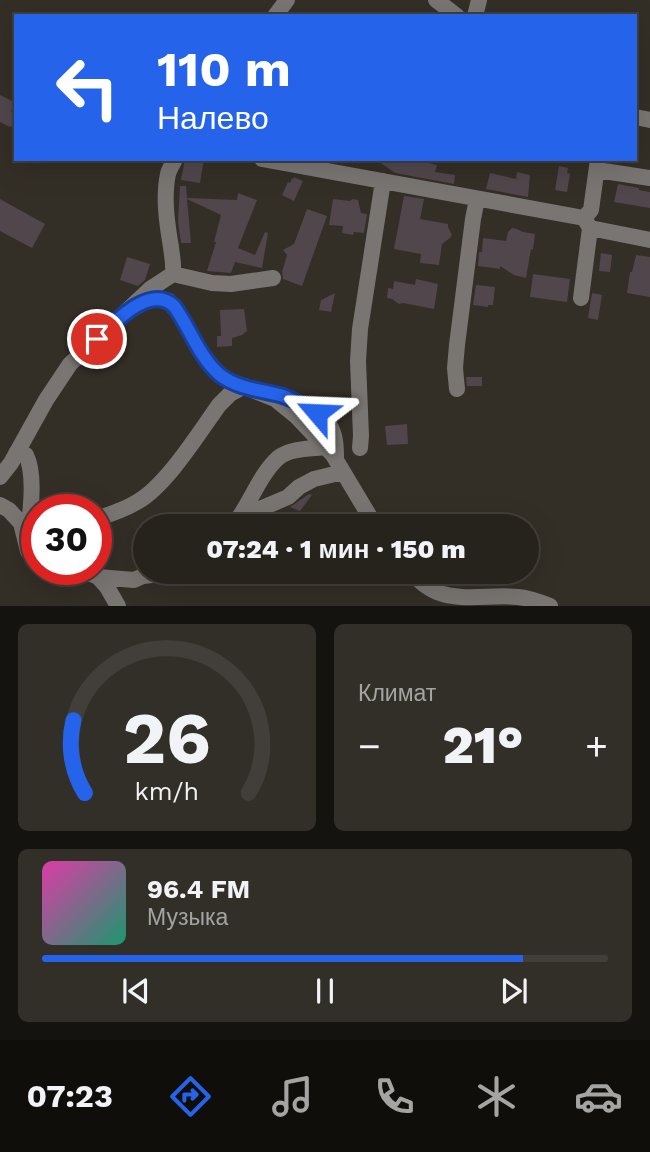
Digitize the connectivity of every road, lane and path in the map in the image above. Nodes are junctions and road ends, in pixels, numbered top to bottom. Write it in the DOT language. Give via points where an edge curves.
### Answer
graph roads {
  1 [pos="436,0"];
  2 [pos="454,14"];
  3 [pos="174,161"];
  4 [pos="273,161"];
  5 [pos="598,164"];
  6 [pos="650,178"];
  7 [pos="383,181"];
  8 [pos="477,199"];
  9 [pos="587,223"];
  10 [pos="650,240"];
  11 [pos="173,274"];
  12 [pos="273,278"];
  13 [pos="157,291"];
  14 [pos="581,298"];
  15 [pos="251,389"];
  16 [pos="457,389"];
  17 [pos="360,448"];
  18 [pos="16,453"];
  19 [pos="335,460"];
  20 [pos="0,477"];
  21 [pos="30,494"];
  22 [pos="0,505"];
  23 [pos="112,514"];
  24 [pos="241,514"];
  25 [pos="253,514"];
  26 [pos="368,514"];
  27 [pos="21,520"];
  28 [pos="112,578"];
  29 [pos="133,580"];
  30 [pos="424,584"];
  31 [pos="105,585"];
  32 [pos="118,606"];
  33 [pos="550,606"];
  1 -- 2 [label="street"];
  3 -- 11 [label="street" via="168,172 167,205"];
  4 -- 7 [label="street"];
  5 -- 6 [label="street"];
  5 -- 9 [label="street"];
  7 -- 8 [label="street"];
  7 -- 17 [label="street" via="360,329"];
  8 -- 9 [label="street"];
  8 -- 16 [label="street" via="457,345"];
  9 -- 10 [label="street"];
  9 -- 14 [label="street"];
  11 -- 12 [label="street" via="231,284"];
  11 -- 13 [label="street"];
  13 -- 15 [label="street" via="174,306 219,374"];
  13 -- 18 [label="street" via="150,289 71,364"];
  15 -- 19 [label="street" via="317,413 335,440"];
  15 -- 23 [label="street" via="230,394 159,485 140,501"];
  18 -- 20 [label="street"];
  18 -- 21 [label="street" via="29,459"];
  19 -- 24 [label="street" via="301,449 279,457"];
  19 -- 25 [label="street" via="288,497"];
  19 -- 26 [label="street"];
  22 -- 27 [label="street"];
  28 -- 29 [label="street"];
  30 -- 33 [label="street" via="456,597 517,597"];
  31 -- 32 [label="street"];
}
